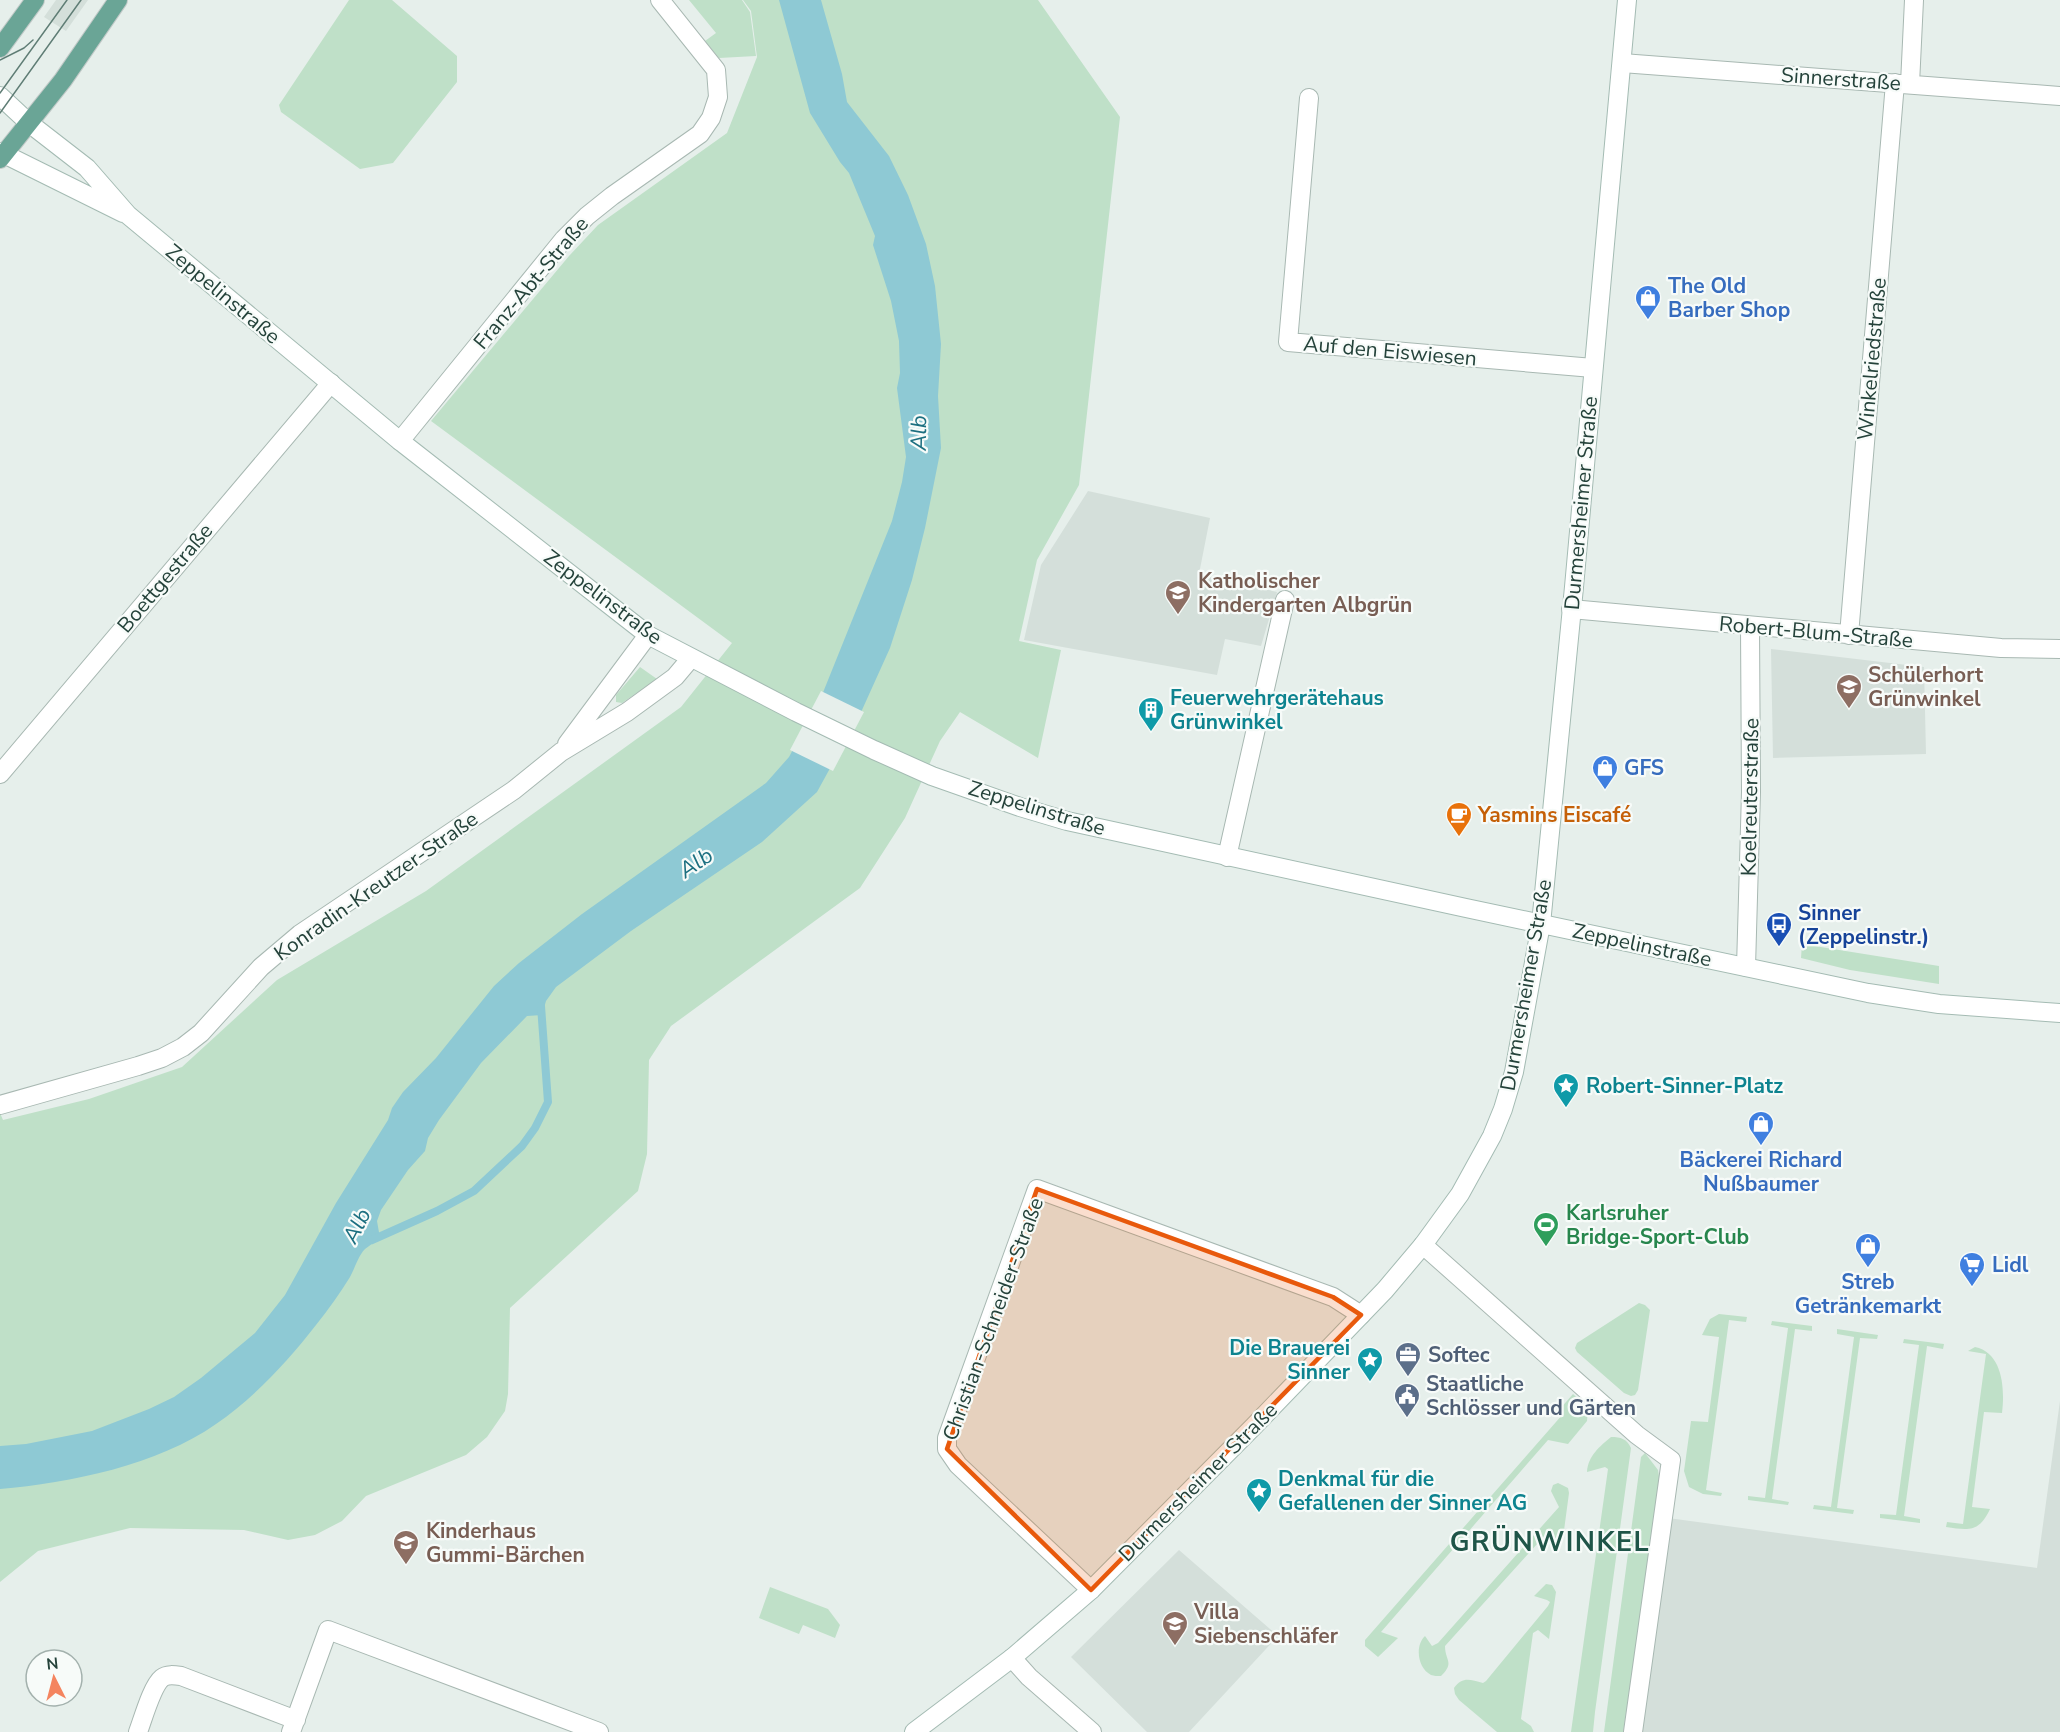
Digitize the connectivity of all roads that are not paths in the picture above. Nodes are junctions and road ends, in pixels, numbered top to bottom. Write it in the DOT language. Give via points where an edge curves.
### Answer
graph roads {
  1 [pos="35,0"];
  2 [pos="118,0"];
  3 [pos="660,0"];
  4 [pos="1627,0"];
  5 [pos="1914,0"];
  6 [pos="0,48"];
  7 [pos="1622,63"];
  8 [pos="1902,84"];
  9 [pos="0,96"];
  10 [pos="2060,96"];
  11 [pos="1309,98"];
  12 [pos="29,123"];
  13 [pos="1,155"];
  14 [pos="128,215"];
  15 [pos="1593,368"];
  16 [pos="331,383"];
  17 [pos="400,441"];
  18 [pos="1285,600"];
  19 [pos="1572,609"];
  20 [pos="1750,627"];
  21 [pos="648,635"];
  22 [pos="1849,635"];
  23 [pos="2060,649"];
  24 [pos="691,658"];
  25 [pos="561,752"];
  26 [pos="0,774"];
  27 [pos="1227,857"];
  28 [pos="1541,924"];
  29 [pos="1746,967"];
  30 [pos="2060,1013"];
  31 [pos="0,1105"];
  32 [pos="1423,1245"];
  33 [pos="1361,1315"];
  34 [pos="1091,1590"];
  35 [pos="1012,1658"];
  36 [pos="293,1726"];
  37 [pos="138,1732"];
  38 [pos="599,1732"];
  39 [pos="914,1732"];
  40 [pos="1092,1732"];
  41 [pos="1633,1732"];
  1 -- 6 [label="main road"];
  2 -- 12 [label="main road"];
  3 -- 17 [label="street, Franz-Abt-Straße" via="716,70 717,97 711,118 700,134 612,196 564,238"];
  4 -- 7 [label="street, Durmersheimer Straße"];
  5 -- 8 [label="street, Winkelriedstraße"];
  7 -- 8 [label="street, Sinnerstraße"];
  7 -- 15 [label="street, Durmersheimer Straße"];
  8 -- 10 [label="street, Sinnerstraße"];
  8 -- 22 [label="street, Winkelriedstraße"];
  9 -- 12 [label="street, Zeppelinstraße"];
  11 -- 15 [label="street, Auf den Eiswiesen" via="1288,342"];
  12 -- 13 [label="main road"];
  12 -- 14 [label="street, Zeppelinstraße" via="87,168"];
  13 -- 14 [label="street, Zeppelinstraße"];
  14 -- 16 [label="street, Zeppelinstraße"];
  15 -- 19 [label="street, Durmersheimer Straße"];
  16 -- 17 [label="street, Zeppelinstraße"];
  16 -- 26 [label="street, Boettgestraße"];
  17 -- 21 [label="street, Zeppelinstraße"];
  18 -- 27 [label="street"];
  19 -- 20 [label="street, Robert-Blum-Straße"];
  19 -- 28 [label="street, Durmersheimer Straße"];
  20 -- 22 [label="street, Robert-Blum-Straße"];
  20 -- 29 [label="street, Koelreuterstraße"];
  21 -- 24 [label="street, Zeppelinstraße"];
  21 -- 25 [label="street, Konradin-Kreutzer-Straße"];
  22 -- 23 [label="street, Robert-Blum-Straße"];
  24 -- 25 [label="street, Konradin-Kreutzer-Straße" via="675,677 627,712"];
  24 -- 27 [label="street, Zeppelinstraße" via="932,776 1067,821"];
  25 -- 31 [label="street, Konradin-Kreutzer-Straße" via="514,790 300,934 261,967 201,1033 183,1047 138,1066"];
  27 -- 28 [label="street, Zeppelinstraße"];
  28 -- 29 [label="street, Zeppelinstraße"];
  28 -- 32 [label="street, Durmersheimer Straße" via="1514,1072 1503,1109 1477,1165"];
  29 -- 30 [label="street, Zeppelinstraße" via="1939,1004"];
  32 -- 33 [label="street, Durmersheimer Straße"];
  32 -- 41 [label="street" via="1637,1435 1671,1460"];
  33 -- 34 [label="street, Durmersheimer Straße"];
  33 -- 34 [label="street, Christian-Schneider-Straße" via="1333,1298 1037,1189 947,1438 947,1449 958,1465"];
  34 -- 35 [label="street, Durmersheimer Straße"];
  35 -- 39 [label="street, Durmersheimer Straße"];
  35 -- 40 [label="street"];
  36 -- 37 [label="street" via="181,1676 169,1675 161,1678 155,1689"];
  36 -- 38 [label="street" via="328,1630"];
}
